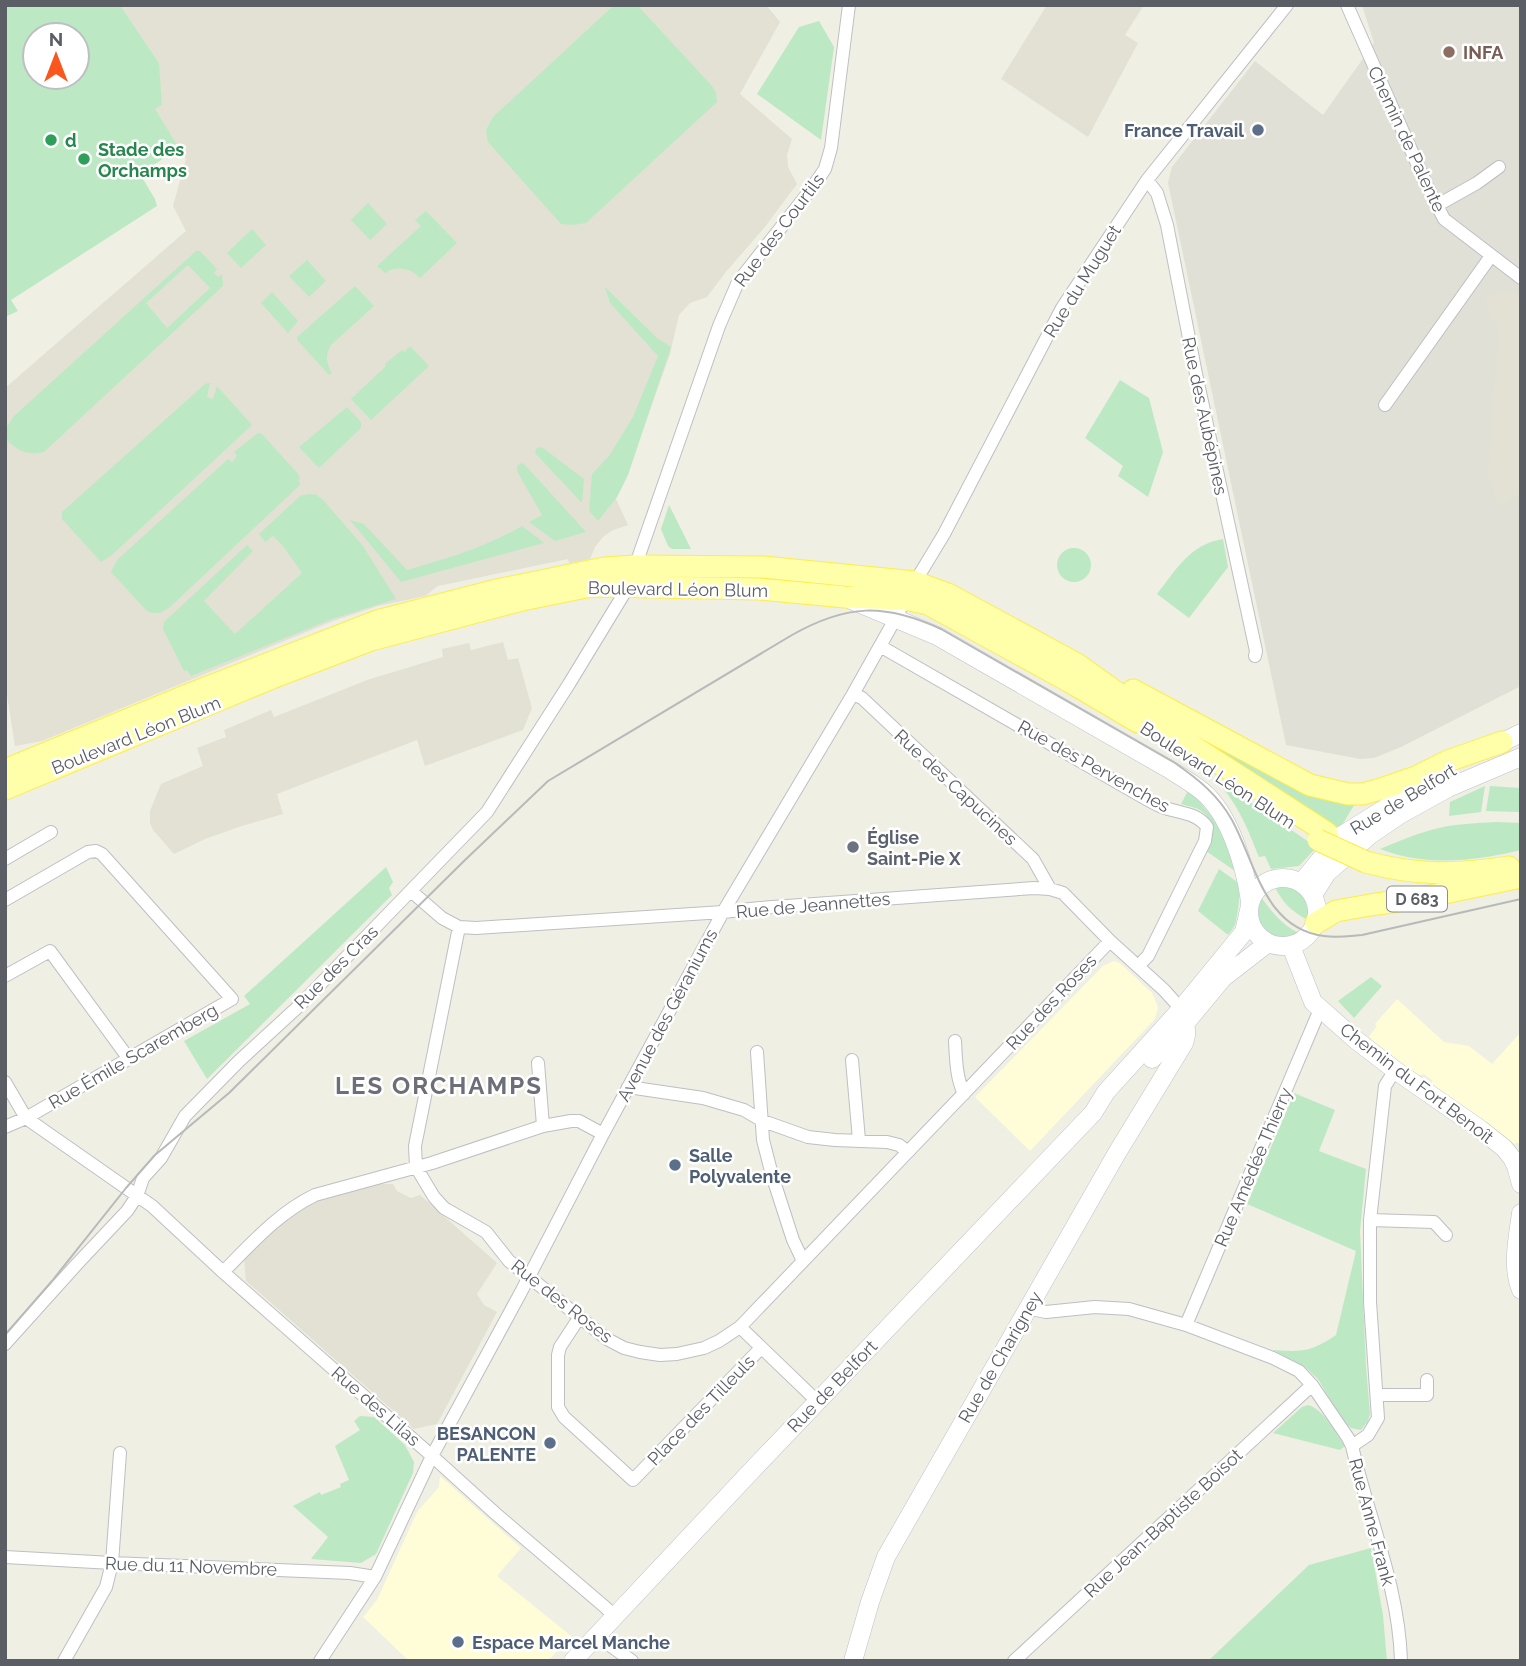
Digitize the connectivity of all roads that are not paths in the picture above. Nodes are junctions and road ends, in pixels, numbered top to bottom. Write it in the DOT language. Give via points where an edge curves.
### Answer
graph roads {
  1 [pos="849,5"];
  2 [pos="1287,5"];
  3 [pos="1347,5"];
  4 [pos="1499,167"];
  5 [pos="1147,180"];
  6 [pos="1436,206"];
  7 [pos="1491,256"];
  8 [pos="1521,278"];
  9 [pos="1385,405"];
  10 [pos="632,577"];
  11 [pos="905,599"];
  12 [pos="880,646"];
  13 [pos="1255,656"];
  14 [pos="1077,664"];
  15 [pos="853,694"];
  16 [pos="1512,738"];
  17 [pos="1521,757"];
  18 [pos="5,770"];
  19 [pos="5,789"];
  20 [pos="51,832"];
  21 [pos="1322,837"];
  22 [pos="1521,854"];
  23 [pos="5,859"];
  24 [pos="1370,859"];
  25 [pos="1521,862"];
  26 [pos="1521,877"];
  27 [pos="1050,889"];
  28 [pos="1307,889"];
  29 [pos="411,891"];
  30 [pos="5,900"];
  31 [pos="1249,906"];
  32 [pos="723,912"];
  33 [pos="1316,923"];
  34 [pos="458,927"];
  35 [pos="1110,940"];
  36 [pos="1268,943"];
  37 [pos="1292,946"];
  38 [pos="1138,966"];
  39 [pos="5,976"];
  40 [pos="1322,1010"];
  41 [pos="1182,1017"];
  42 [pos="955,1041"];
  43 [pos="757,1052"];
  44 [pos="1164,1058"];
  45 [pos="129,1059"];
  46 [pos="852,1060"];
  47 [pos="538,1063"];
  48 [pos="1395,1070"];
  49 [pos="5,1082"];
  50 [pos="628,1087"];
  51 [pos="964,1094"];
  52 [pos="1093,1113"];
  53 [pos="26,1118"];
  54 [pos="763,1121"];
  55 [pos="7,1122"];
  56 [pos="543,1126"];
  57 [pos="603,1134"];
  58 [pos="859,1140"];
  59 [pos="908,1152"];
  60 [pos="416,1167"];
  61 [pos="1521,1184"];
  62 [pos="136,1196"];
  63 [pos="1521,1213"];
  64 [pos="1370,1220"];
  65 [pos="1446,1235"];
  66 [pos="803,1261"];
  67 [pos="223,1272"];
  68 [pos="528,1277"];
  69 [pos="1521,1290"];
  70 [pos="1029,1307"];
  71 [pos="579,1318"];
  72 [pos="1186,1325"];
  73 [pos="740,1327"];
  74 [pos="5,1344"];
  75 [pos="761,1348"];
  76 [pos="1427,1380"];
  77 [pos="1312,1385"];
  78 [pos="1377,1395"];
  79 [pos="818,1402"];
  80 [pos="1352,1446"];
  81 [pos="120,1453"];
  82 [pos="432,1456"];
  83 [pos="5,1557"];
  84 [pos="112,1563"];
  85 [pos="375,1577"];
  86 [pos="615,1617"];
  87 [pos="597,1636"];
  88 [pos="64,1661"];
  89 [pos="320,1661"];
  90 [pos="573,1661"];
  91 [pos="632,1661"];
  92 [pos="853,1661"];
  93 [pos="1014,1661"];
  94 [pos="1401,1661"];
  1 -- 10 [label="street, Rue des Courtils" via="825,169 734,290"];
  2 -- 5 [label="street, Rue du Muguet"];
  3 -- 6 [label="street, Chemin de Palente"];
  4 -- 6 [label="street"];
  5 -- 11 [label="street, Rue du Muguet" via="1062,308"];
  5 -- 13 [label="street, Rue des Aubépines" via="1157,193 1167,225"];
  6 -- 7 [label="street, Chemin de Palente" via="1444,219"];
  7 -- 8 [label="street, Chemin de Palente"];
  7 -- 9 [label="street"];
  10 -- 11 [label="main road, Boulevard Léon Blum"];
  10 -- 11 [label="main road, Boulevard Léon Blum" via="763,568"];
  10 -- 18 [label="main road, Boulevard Léon Blum" via="604,568 377,621"];
  10 -- 19 [label="main road, Boulevard Léon Blum" via="371,640"];
  10 -- 29 [label="street, Rue des Cras" via="487,813"];
  11 -- 12 [label="street, Avenue des Géraniums"];
  11 -- 14 [label="main road, Boulevard Léon Blum" via="948,593"];
  11 -- 21 [label="main road, Boulevard Léon Blum" via="941,609 1070,682"];
  11 -- 31 [label="main road" via="937,636 1203,792 1233,839"];
  12 -- 15 [label="street, Avenue des Géraniums"];
  12 -- 38 [label="street, Rue des Pervenches" via="1161,807 1203,820 1205,841"];
  14 -- 16 [label="main road" via="1310,785 1331,791 1363,794 1384,788"];
  14 -- 21 [label="main road, Boulevard Léon Blum"];
  15 -- 27 [label="street, Rue des Capucines" via="1032,859"];
  15 -- 32 [label="street, Avenue des Géraniums"];
  16 -- 28 [label="main road, Rue de Belfort" via="1427,781 1339,837"];
  17 -- 28 [label="main road, Rue de Belfort" via="1401,814"];
  20 -- 23 [label="street"];
  21 -- 24 [label="main road"];
  22 -- 24 [label="main road" via="1461,865"];
  24 -- 25 [label="main road" via="1395,870 1462,873"];
  26 -- 33 [label="main road, D 683" via="1336,911"];
  27 -- 32 [label="street, Rue de Jeannettes"];
  27 -- 35 [label="street" via="1063,893"];
  28 -- 31 [label="main road" via="1292,879 1273,879 1255,893"];
  28 -- 33 [label="main road" via="1316,905"];
  29 -- 34 [label="street"];
  29 -- 62 [label="street, Rue des Cras" via="185,1116"];
  30 -- 45 [label="street, Rue Émile Scaremberg" via="96,851 232,999"];
  31 -- 36 [label="main road" via="1253,929"];
  31 -- 41 [label="main road, Rue de Belfort" via="1244,932"];
  32 -- 34 [label="street, Rue de Jeannettes" via="503,928"];
  32 -- 50 [label="street, Avenue des Géraniums"];
  33 -- 37 [label="main road" via="1312,933"];
  34 -- 60 [label="street" via="415,1146"];
  35 -- 38 [label="street"];
  35 -- 51 [label="street, Rue des Roses"];
  36 -- 37 [label="main road"];
  36 -- 41 [label="main road, Rue de Belfort"];
  37 -- 40 [label="main road, Chemin du Fort Benoît" via="1310,997"];
  38 -- 41 [label="street" via="1164,989"];
  39 -- 45 [label="street" via="50,951"];
  40 -- 48 [label="main road, Chemin du Fort Benoît"];
  40 -- 72 [label="street, Rue Amédée Thierry"];
  41 -- 44 [label="main road" via="1159,1043"];
  41 -- 52 [label="main road, Rue de Belfort" via="1106,1092"];
  42 -- 51 [label="street" via="957,1075"];
  43 -- 54 [label="street"];
  44 -- 52 [label="main road, Rue de Belfort" via="1104,1110"];
  44 -- 70 [label="main road, Rue de Charigney"];
  45 -- 53 [label="street, Rue Émile Scaremberg"];
  46 -- 58 [label="street"];
  47 -- 56 [label="street"];
  48 -- 61 [label="main road, Chemin du Fort Benoît" via="1504,1149"];
  48 -- 64 [label="street, Rue Anne Frank" via="1385,1086"];
  49 -- 53 [label="street"];
  50 -- 54 [label="street" via="703,1098"];
  50 -- 57 [label="street, Avenue des Géraniums"];
  51 -- 59 [label="street, Rue des Roses"];
  52 -- 79 [label="main road, Rue de Belfort"];
  53 -- 55 [label="street, Rue Émile Scaremberg"];
  53 -- 62 [label="street, Rue des Lilas"];
  54 -- 58 [label="street" via="808,1136"];
  54 -- 66 [label="street" via="772,1175"];
  56 -- 57 [label="street" via="579,1121"];
  56 -- 60 [label="street"];
  57 -- 68 [label="street, Avenue des Géraniums"];
  58 -- 59 [label="street" via="887,1142"];
  59 -- 66 [label="street, Rue des Roses"];
  60 -- 67 [label="street" via="297,1204"];
  60 -- 68 [label="street, Rue des Roses" via="444,1209 486,1232"];
  62 -- 67 [label="street, Rue des Lilas"];
  62 -- 74 [label="street, Rue des Cras"];
  63 -- 69 [label="main road" via="1516,1263"];
  64 -- 65 [label="street" via="1434,1222"];
  64 -- 78 [label="street, Rue Anne Frank"];
  66 -- 73 [label="street, Rue des Roses"];
  67 -- 82 [label="street, Rue des Lilas"];
  68 -- 71 [label="street, Rue des Roses"];
  68 -- 82 [label="street, Avenue des Géraniums"];
  70 -- 72 [label="street" via="1046,1312 1129,1309"];
  70 -- 92 [label="main road, Rue de Charigney" via="886,1558"];
  71 -- 73 [label="street, Rue des Roses" via="624,1348 660,1355 704,1348"];
  71 -- 75 [label="street, Place des Tilleuls" via="560,1347 559,1411 634,1480"];
  72 -- 77 [label="street" via="1273,1358 1298,1371"];
  73 -- 75 [label="street"];
  75 -- 79 [label="street"];
  76 -- 78 [label="street" via="1427,1395"];
  77 -- 80 [label="street"];
  77 -- 93 [label="street, Rue Jean-Baptiste Boisot"];
  78 -- 80 [label="street, Rue Anne Frank" via="1378,1418 1368,1435"];
  79 -- 86 [label="main road, Rue de Belfort"];
  80 -- 94 [label="street, Rue Anne Frank" via="1381,1547"];
  81 -- 84 [label="street"];
  82 -- 85 [label="street, Avenue des Géraniums"];
  82 -- 86 [label="street, Rue des Lilas"];
  83 -- 84 [label="street, Rue du 11 Novembre"];
  84 -- 85 [label="street, Rue du 11 Novembre"];
  84 -- 88 [label="street" via="106,1587"];
  85 -- 89 [label="street, Avenue des Géraniums"];
  86 -- 87 [label="main road, Rue de Belfort"];
  87 -- 90 [label="main road, Rue de Belfort"];
  87 -- 91 [label="street"];
}
